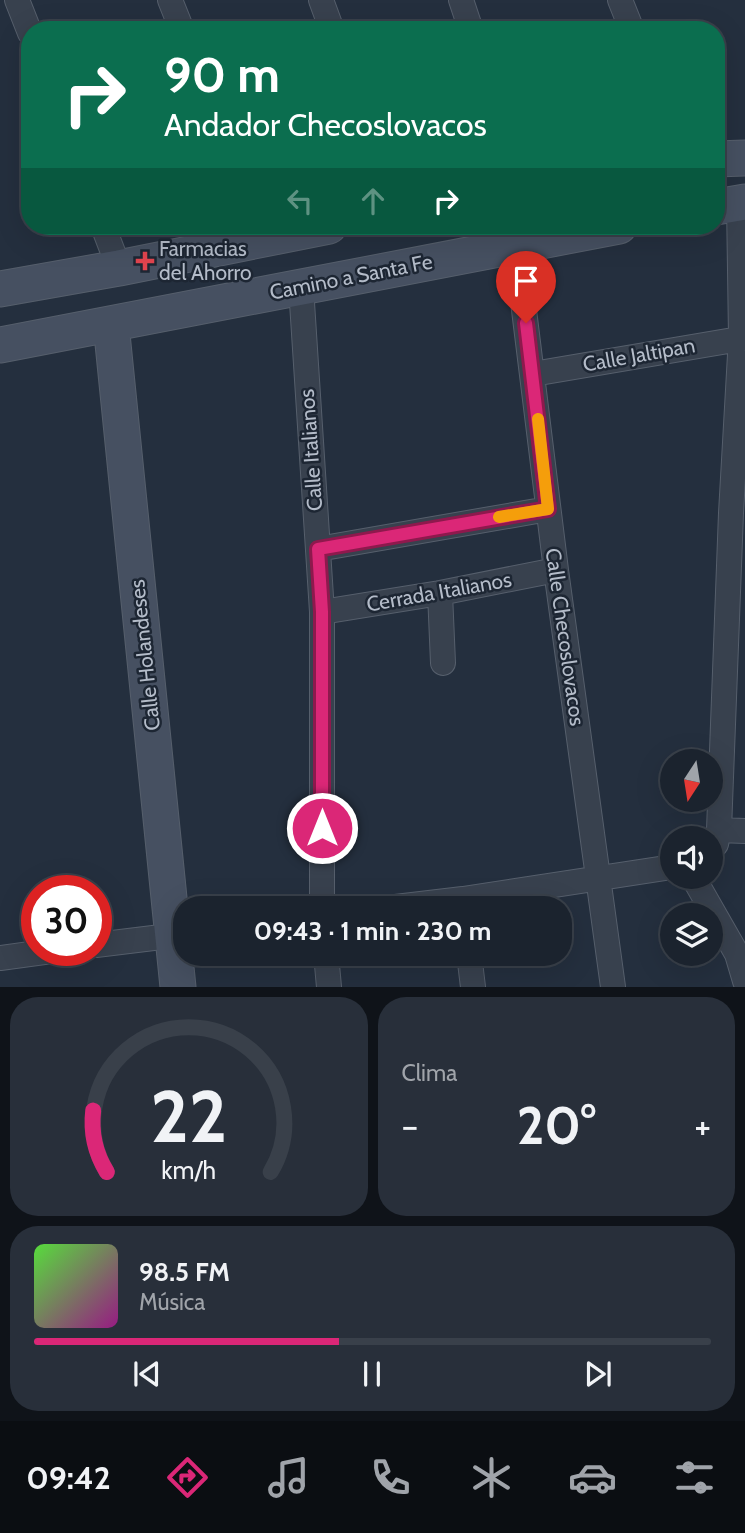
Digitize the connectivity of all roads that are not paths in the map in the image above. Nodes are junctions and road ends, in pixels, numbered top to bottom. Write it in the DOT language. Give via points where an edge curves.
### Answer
graph roads {
  1 [pos="17,0"];
  2 [pos="170,0"];
  3 [pos="321,0"];
  4 [pos="461,0"];
  5 [pos="620,0"];
  6 [pos="25,21"];
  7 [pos="178,21"];
  8 [pos="329,21"];
  9 [pos="468,21"];
  10 [pos="628,21"];
  11 [pos="745,158"];
  12 [pos="725,159"];
  13 [pos="733,204"];
  14 [pos="106,235"];
  15 [pos="253,235"];
  16 [pos="570,235"];
  17 [pos="516,245"];
  18 [pos="119,268"];
  19 [pos="301,287"];
  20 [pos="0,289"];
  21 [pos="111,324"];
  22 [pos="743,338"];
  23 [pos="0,345"];
  24 [pos="533,374"];
  25 [pos="548,509"];
  26 [pos="738,513"];
  27 [pos="318,549"];
  28 [pos="556,570"];
  29 [pos="440,593"];
  30 [pos="322,612"];
  31 [pos="443,663"];
  32 [pos="736,666"];
  33 [pos="717,826"];
  34 [pos="745,831"];
  35 [pos="723,838"];
  36 [pos="660,869"];
  37 [pos="599,879"];
  38 [pos="700,889"];
  39 [pos="175,896"];
  40 [pos="323,896"];
  41 [pos="507,896"];
  42 [pos="173,936"];
  43 [pos="112,944"];
  44 [pos="21,955"];
  45 [pos="0,958"];
  46 [pos="178,966"];
  47 [pos="327,966"];
  48 [pos="470,966"];
  49 [pos="742,968"];
  50 [pos="178,987"];
  51 [pos="329,987"];
  52 [pos="473,987"];
  53 [pos="613,987"];
  1 -- 6 [label="street"];
  2 -- 7 [label="street"];
  3 -- 8 [label="street"];
  4 -- 9 [label="street"];
  5 -- 10 [label="street"];
  11 -- 12 [label="main road"];
  13 -- 22 [label="street"];
  14 -- 18 [label="street"];
  15 -- 18 [label="main road"];
  16 -- 17 [label="main road, Camino a Santa Fe"];
  17 -- 19 [label="main road, Camino a Santa Fe"];
  17 -- 24 [label="street, Calle Checoslovacos"];
  18 -- 20 [label="main road"];
  19 -- 21 [label="main road, Camino a Santa Fe"];
  19 -- 27 [label="street, Calle Italianos"];
  21 -- 23 [label="main road, Camino a Santa Fe"];
  21 -- 39 [label="main road, Calle Holandeses"];
  22 -- 24 [label="street, Calle Jaltipan"];
  22 -- 26 [label="street"];
  24 -- 25 [label="street, Calle Checoslovacos"];
  25 -- 27 [label="street"];
  25 -- 28 [label="street, Calle Checoslovacos"];
  26 -- 32 [label="street"];
  27 -- 30 [label="street, Calle Italianos"];
  28 -- 29 [label="street, Cerrada Italianos"];
  28 -- 37 [label="street, Calle Checoslovacos"];
  29 -- 30 [label="street, Cerrada Italianos"];
  29 -- 31 [label="street"];
  30 -- 40 [label="street, Calle Italianos"];
  32 -- 33 [label="street"];
  34 -- 35 [label="street"];
  36 -- 37 [label="street"];
  37 -- 41 [label="street"];
  37 -- 53 [label="street, Calle Checoslovacos"];
  38 -- 49 [label="street"];
  42 -- 43 [label="street"];
  44 -- 45 [label="street"];
  46 -- 50 [label="main road, Calle Holandeses"];
  47 -- 51 [label="street"];
  48 -- 52 [label="street"];
}
